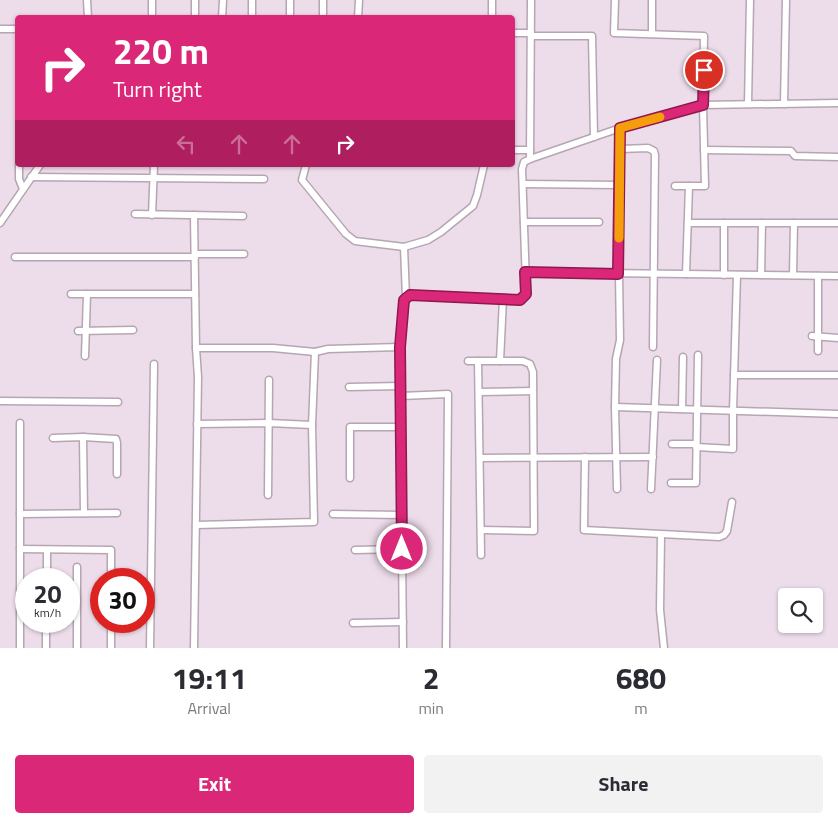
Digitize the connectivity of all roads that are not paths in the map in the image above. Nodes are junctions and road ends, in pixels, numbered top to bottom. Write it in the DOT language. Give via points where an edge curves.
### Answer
graph roads {
  1 [pos="88,0"];
  2 [pos="152,0"];
  3 [pos="195,0"];
  4 [pos="222,0"];
  5 [pos="252,0"];
  6 [pos="290,0"];
  7 [pos="323,0"];
  8 [pos="359,0"];
  9 [pos="492,0"];
  10 [pos="531,0"];
  11 [pos="615,0"];
  12 [pos="652,0"];
  13 [pos="750,0"];
  14 [pos="786,0"];
  15 [pos="88,15"];
  16 [pos="152,15"];
  17 [pos="195,15"];
  18 [pos="222,15"];
  19 [pos="252,15"];
  20 [pos="290,15"];
  21 [pos="323,15"];
  22 [pos="358,15"];
  23 [pos="492,15"];
  24 [pos="0,29"];
  25 [pos="15,29"];
  26 [pos="515,33"];
  27 [pos="652,34"];
  28 [pos="531,35"];
  29 [pos="838,103"];
  30 [pos="748,104"];
  31 [pos="784,104"];
  32 [pos="703,105"];
  33 [pos="620,128"];
  34 [pos="594,137"];
  35 [pos="620,149"];
  36 [pos="515,150"];
  37 [pos="530,150"];
  38 [pos="704,150"];
  39 [pos="838,157"];
  40 [pos="530,159"];
  41 [pos="19,167"];
  42 [pos="38,167"];
  43 [pos="154,167"];
  44 [pos="305,167"];
  45 [pos="484,167"];
  46 [pos="31,177"];
  47 [pos="154,178"];
  48 [pos="264,179"];
  49 [pos="522,184"];
  50 [pos="619,185"];
  51 [pos="675,186"];
  52 [pos="690,186"];
  53 [pos="23,189"];
  54 [pos="135,214"];
  55 [pos="152,215"];
  56 [pos="194,216"];
  57 [pos="243,216"];
  58 [pos="1,219"];
  59 [pos="524,222"];
  60 [pos="598,222"];
  61 [pos="688,223"];
  62 [pos="724,223"];
  63 [pos="762,223"];
  64 [pos="794,223"];
  65 [pos="838,223"];
  66 [pos="404,247"];
  67 [pos="244,254"];
  68 [pos="195,256"];
  69 [pos="15,257"];
  70 [pos="525,272"];
  71 [pos="618,274"];
  72 [pos="654,274"];
  73 [pos="686,274"];
  74 [pos="724,274"];
  75 [pos="737,275"];
  76 [pos="761,275"];
  77 [pos="793,275"];
  78 [pos="818,276"];
  79 [pos="838,276"];
  80 [pos="71,294"];
  81 [pos="86,294"];
  82 [pos="195,294"];
  83 [pos="406,297"];
  84 [pos="503,299"];
  85 [pos="133,330"];
  86 [pos="82,331"];
  87 [pos="815,336"];
  88 [pos="838,338"];
  89 [pos="400,347"];
  90 [pos="653,347"];
  91 [pos="196,348"];
  92 [pos="818,350"];
  93 [pos="315,352"];
  94 [pos="698,355"];
  95 [pos="85,356"];
  96 [pos="684,356"];
  97 [pos="656,360"];
  98 [pos="468,362"];
  99 [pos="478,362"];
  100 [pos="500,362"];
  101 [pos="154,364"];
  102 [pos="734,375"];
  103 [pos="838,376"];
  104 [pos="269,380"];
  105 [pos="401,386"];
  106 [pos="349,387"];
  107 [pos="533,391"];
  108 [pos="479,392"];
  109 [pos="401,396"];
  110 [pos="0,402"];
  111 [pos="118,402"];
  112 [pos="615,407"];
  113 [pos="653,408"];
  114 [pos="682,409"];
  115 [pos="696,410"];
  116 [pos="733,411"];
  117 [pos="838,414"];
  118 [pos="20,423"];
  119 [pos="269,423"];
  120 [pos="197,424"];
  121 [pos="312,425"];
  122 [pos="401,427"];
  123 [pos="83,437"];
  124 [pos="54,438"];
  125 [pos="672,444"];
  126 [pos="696,446"];
  127 [pos="534,457"];
  128 [pos="586,457"];
  129 [pos="617,457"];
  130 [pos="653,457"];
  131 [pos="480,458"];
  132 [pos="117,474"];
  133 [pos="350,478"];
  134 [pos="671,483"];
  135 [pos="617,489"];
  136 [pos="651,490"];
  137 [pos="268,496"];
  138 [pos="732,502"];
  139 [pos="84,513"];
  140 [pos="118,513"];
  141 [pos="20,514"];
  142 [pos="333,514"];
  143 [pos="402,515"];
  144 [pos="196,525"];
  145 [pos="481,530"];
  146 [pos="661,535"];
  147 [pos="402,549"];
  148 [pos="20,550"];
  149 [pos="47,550"];
  150 [pos="355,550"];
  151 [pos="481,555"];
  152 [pos="77,567"];
  153 [pos="46,568"];
  154 [pos="111,568"];
  155 [pos="403,622"];
  156 [pos="353,623"];
  157 [pos="46,633"];
  158 [pos="111,633"];
  159 [pos="20,648"];
  160 [pos="46,648"];
  161 [pos="77,648"];
  162 [pos="111,648"];
  163 [pos="150,648"];
  164 [pos="194,648"];
  165 [pos="403,648"];
  166 [pos="446,648"];
  167 [pos="664,648"];
  1 -- 15 [label="street"];
  2 -- 16 [label="street"];
  3 -- 17 [label="street"];
  4 -- 18 [label="street"];
  5 -- 19 [label="street"];
  6 -- 20 [label="street"];
  7 -- 21 [label="street"];
  8 -- 22 [label="street"];
  9 -- 23 [label="street"];
  10 -- 28 [label="street"];
  11 -- 27 [label="street" via="614,33"];
  12 -- 27 [label="street"];
  13 -- 30 [label="street"];
  14 -- 31 [label="street"];
  24 -- 25 [label="street"];
  26 -- 28 [label="street"];
  27 -- 32 [label="street" via="704,36"];
  28 -- 34 [label="street" via="592,36"];
  28 -- 37 [label="street"];
  29 -- 31 [label="street"];
  30 -- 31 [label="street"];
  30 -- 32 [label="street"];
  32 -- 33 [label="street"];
  32 -- 38 [label="street"];
  33 -- 34 [label="street"];
  33 -- 35 [label="street"];
  34 -- 40 [label="street"];
  35 -- 50 [label="street"];
  35 -- 72 [label="street" via="648,148 654,151"];
  36 -- 37 [label="street"];
  37 -- 40 [label="street"];
  38 -- 39 [label="street" via="791,151 795,156"];
  38 -- 52 [label="street" via="705,186"];
  40 -- 49 [label="street" via="524,162"];
  41 -- 53 [label="street"];
  42 -- 46 [label="street"];
  43 -- 47 [label="street"];
  44 -- 66 [label="street" via="302,180 346,234 355,241"];
  45 -- 66 [label="street" via="473,206 428,240"];
  46 -- 47 [label="street"];
  46 -- 53 [label="street"];
  47 -- 48 [label="street"];
  47 -- 55 [label="street"];
  49 -- 50 [label="street"];
  49 -- 59 [label="street"];
  50 -- 71 [label="street"];
  51 -- 52 [label="street"];
  52 -- 61 [label="street"];
  53 -- 58 [label="street"];
  54 -- 55 [label="street"];
  55 -- 56 [label="street"];
  56 -- 57 [label="street"];
  56 -- 68 [label="street"];
  59 -- 60 [label="street"];
  59 -- 70 [label="street"];
  61 -- 62 [label="street"];
  61 -- 73 [label="street"];
  62 -- 63 [label="street"];
  62 -- 74 [label="street"];
  63 -- 64 [label="street"];
  63 -- 76 [label="street"];
  64 -- 65 [label="street"];
  64 -- 77 [label="street"];
  66 -- 83 [label="street"];
  67 -- 68 [label="street"];
  68 -- 69 [label="street"];
  68 -- 82 [label="street"];
  70 -- 71 [label="street"];
  70 -- 84 [label="street" via="524,297 520,300"];
  71 -- 72 [label="street"];
  71 -- 112 [label="street" via="620,340 616,359"];
  72 -- 73 [label="street"];
  72 -- 90 [label="street"];
  73 -- 74 [label="street"];
  74 -- 75 [label="street"];
  75 -- 76 [label="street"];
  75 -- 102 [label="street"];
  76 -- 77 [label="street"];
  77 -- 78 [label="street"];
  78 -- 79 [label="street"];
  78 -- 87 [label="street"];
  80 -- 81 [label="street"];
  81 -- 82 [label="street"];
  81 -- 86 [label="street"];
  82 -- 91 [label="street"];
  83 -- 84 [label="street"];
  83 -- 89 [label="street"];
  84 -- 100 [label="street"];
  85 -- 86 [label="street"];
  86 -- 95 [label="street"];
  87 -- 88 [label="street"];
  87 -- 92 [label="street"];
  89 -- 93 [label="street"];
  89 -- 105 [label="street"];
  91 -- 93 [label="street" via="273,348"];
  91 -- 120 [label="street"];
  93 -- 121 [label="street"];
  94 -- 115 [label="street"];
  96 -- 114 [label="street"];
  97 -- 113 [label="street"];
  98 -- 99 [label="street"];
  99 -- 100 [label="street"];
  99 -- 108 [label="street"];
  100 -- 107 [label="street" via="530,364"];
  101 -- 163 [label="street"];
  102 -- 103 [label="street"];
  102 -- 116 [label="street"];
  104 -- 119 [label="street"];
  105 -- 106 [label="street"];
  105 -- 109 [label="street"];
  107 -- 108 [label="street"];
  107 -- 127 [label="street"];
  108 -- 131 [label="street"];
  109 -- 122 [label="street"];
  109 -- 166 [label="street" via="448,394"];
  110 -- 111 [label="street"];
  112 -- 113 [label="street"];
  112 -- 129 [label="street"];
  113 -- 114 [label="street"];
  113 -- 130 [label="street"];
  114 -- 115 [label="street"];
  115 -- 116 [label="street"];
  115 -- 126 [label="street"];
  116 -- 117 [label="street"];
  116 -- 126 [label="street" via="733,448"];
  118 -- 141 [label="street"];
  119 -- 120 [label="street"];
  119 -- 121 [label="street"];
  119 -- 137 [label="street"];
  120 -- 144 [label="street"];
  121 -- 144 [label="street" via="314,522"];
  122 -- 133 [label="street" via="350,427"];
  122 -- 143 [label="street"];
  123 -- 124 [label="street"];
  123 -- 132 [label="street" via="116,439"];
  123 -- 139 [label="street"];
  125 -- 126 [label="street"];
  126 -- 134 [label="street" via="696,483"];
  127 -- 128 [label="street"];
  127 -- 131 [label="street"];
  127 -- 145 [label="street" via="534,531"];
  128 -- 129 [label="street"];
  128 -- 146 [label="street" via="584,530"];
  129 -- 130 [label="street"];
  129 -- 135 [label="street"];
  130 -- 136 [label="street"];
  131 -- 145 [label="street"];
  138 -- 146 [label="street" via="724,535"];
  139 -- 140 [label="street"];
  139 -- 141 [label="street"];
  141 -- 148 [label="street"];
  142 -- 143 [label="street"];
  143 -- 147 [label="street"];
  144 -- 164 [label="street"];
  145 -- 151 [label="street"];
  146 -- 167 [label="street" via="660,610"];
  147 -- 150 [label="street"];
  147 -- 155 [label="street"];
  148 -- 149 [label="street"];
  148 -- 159 [label="street"];
  149 -- 153 [label="street"];
  149 -- 154 [label="street" via="111,550"];
  152 -- 161 [label="street"];
  155 -- 156 [label="street"];
  155 -- 165 [label="street"];
  157 -- 160 [label="street"];
  158 -- 162 [label="street"];
}
